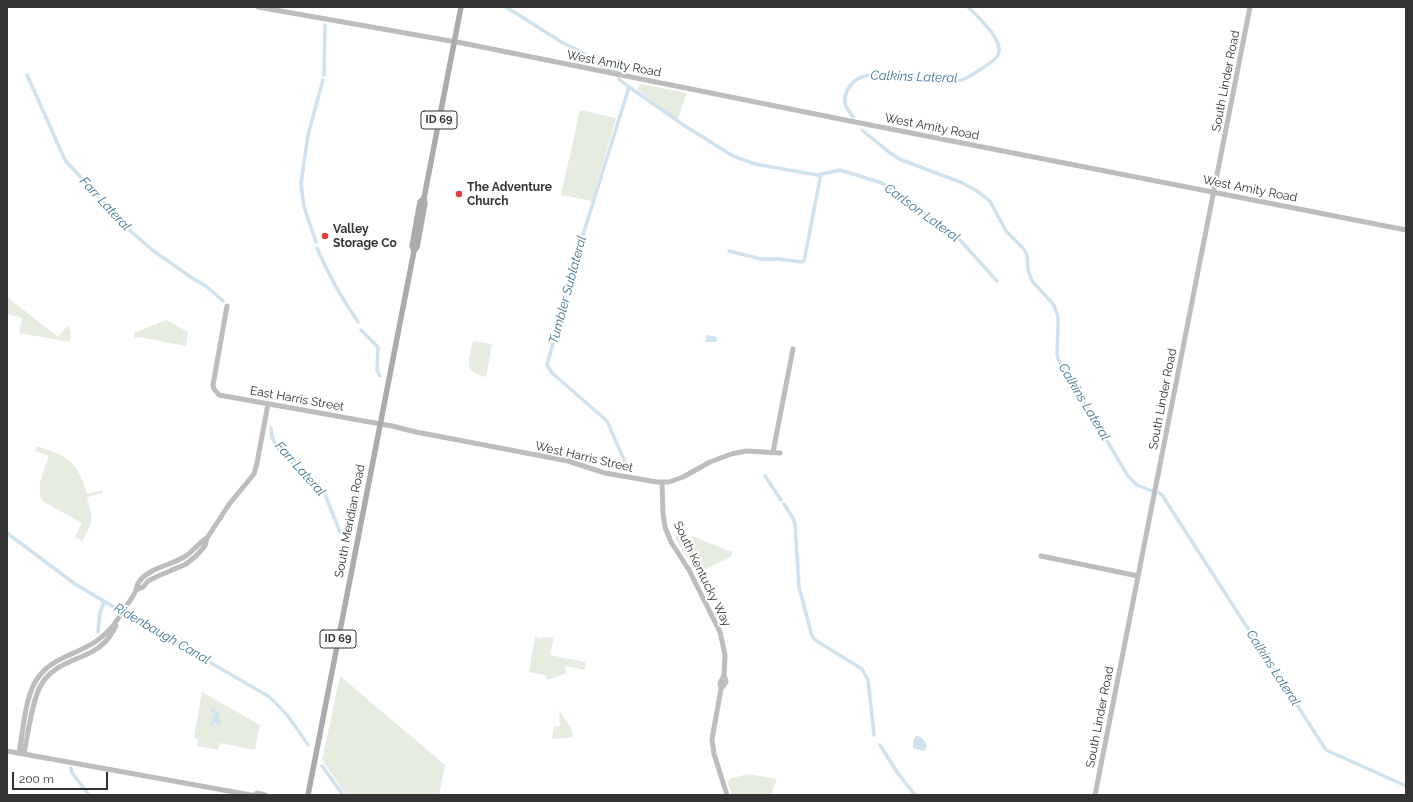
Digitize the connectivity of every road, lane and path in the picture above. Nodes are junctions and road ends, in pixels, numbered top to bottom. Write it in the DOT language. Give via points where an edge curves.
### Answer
graph roads {
  1 [pos="258,7"];
  2 [pos="461,7"];
  3 [pos="1250,7"];
  4 [pos="454,42"];
  5 [pos="1214,192"];
  6 [pos="1406,230"];
  7 [pos="227,306"];
  8 [pos="793,349"];
  9 [pos="268,404"];
  10 [pos="380,423"];
  11 [pos="773,452"];
  12 [pos="780,453"];
  13 [pos="662,482"];
  14 [pos="1041,556"];
  15 [pos="1138,576"];
  16 [pos="7,750"];
  17 [pos="22,753"];
  18 [pos="252,795"];
  19 [pos="265,795"];
  20 [pos="308,795"];
  21 [pos="727,795"];
  22 [pos="1095,795"];
  1 -- 4 [label="street, West Amity Road"];
  2 -- 4 [label="main road, South Meridian Road / ID 69"];
  3 -- 5 [label="street, South Linder Road"];
  4 -- 5 [label="street, West Amity Road"];
  4 -- 10 [label="main road, South Meridian Road / ID 69" via="423,199 425,203 412,246 414,250"];
  5 -- 6 [label="street, West Amity Road"];
  5 -- 15 [label="street, South Linder Road"];
  7 -- 9 [label="street, East Harris Street" via="214,389 220,395"];
  8 -- 11 [label="street"];
  9 -- 10 [label="street, East Harris Street"];
  9 -- 17 [label="street" via="254,474 230,503 207,538 205,546 186,564 148,581 136,590 115,625 94,642 47,667 37,679 30,695"];
  10 -- 13 [label="street, West Harris Street" via="574,463 605,473"];
  10 -- 20 [label="main road, South Meridian Road / ID 69"];
  11 -- 12 [label="street, West Harris Street"];
  11 -- 13 [label="street, West Harris Street" via="746,451 731,454 683,477"];
  13 -- 21 [label="street, South Kentucky Way" via="665,527 720,632 725,655 724,675 720,683 712,740"];
  14 -- 15 [label="street"];
  15 -- 22 [label="street, South Linder Road"];
  16 -- 17 [label="street"];
  17 -- 18 [label="street"];
  18 -- 19 [label="street"];
}
